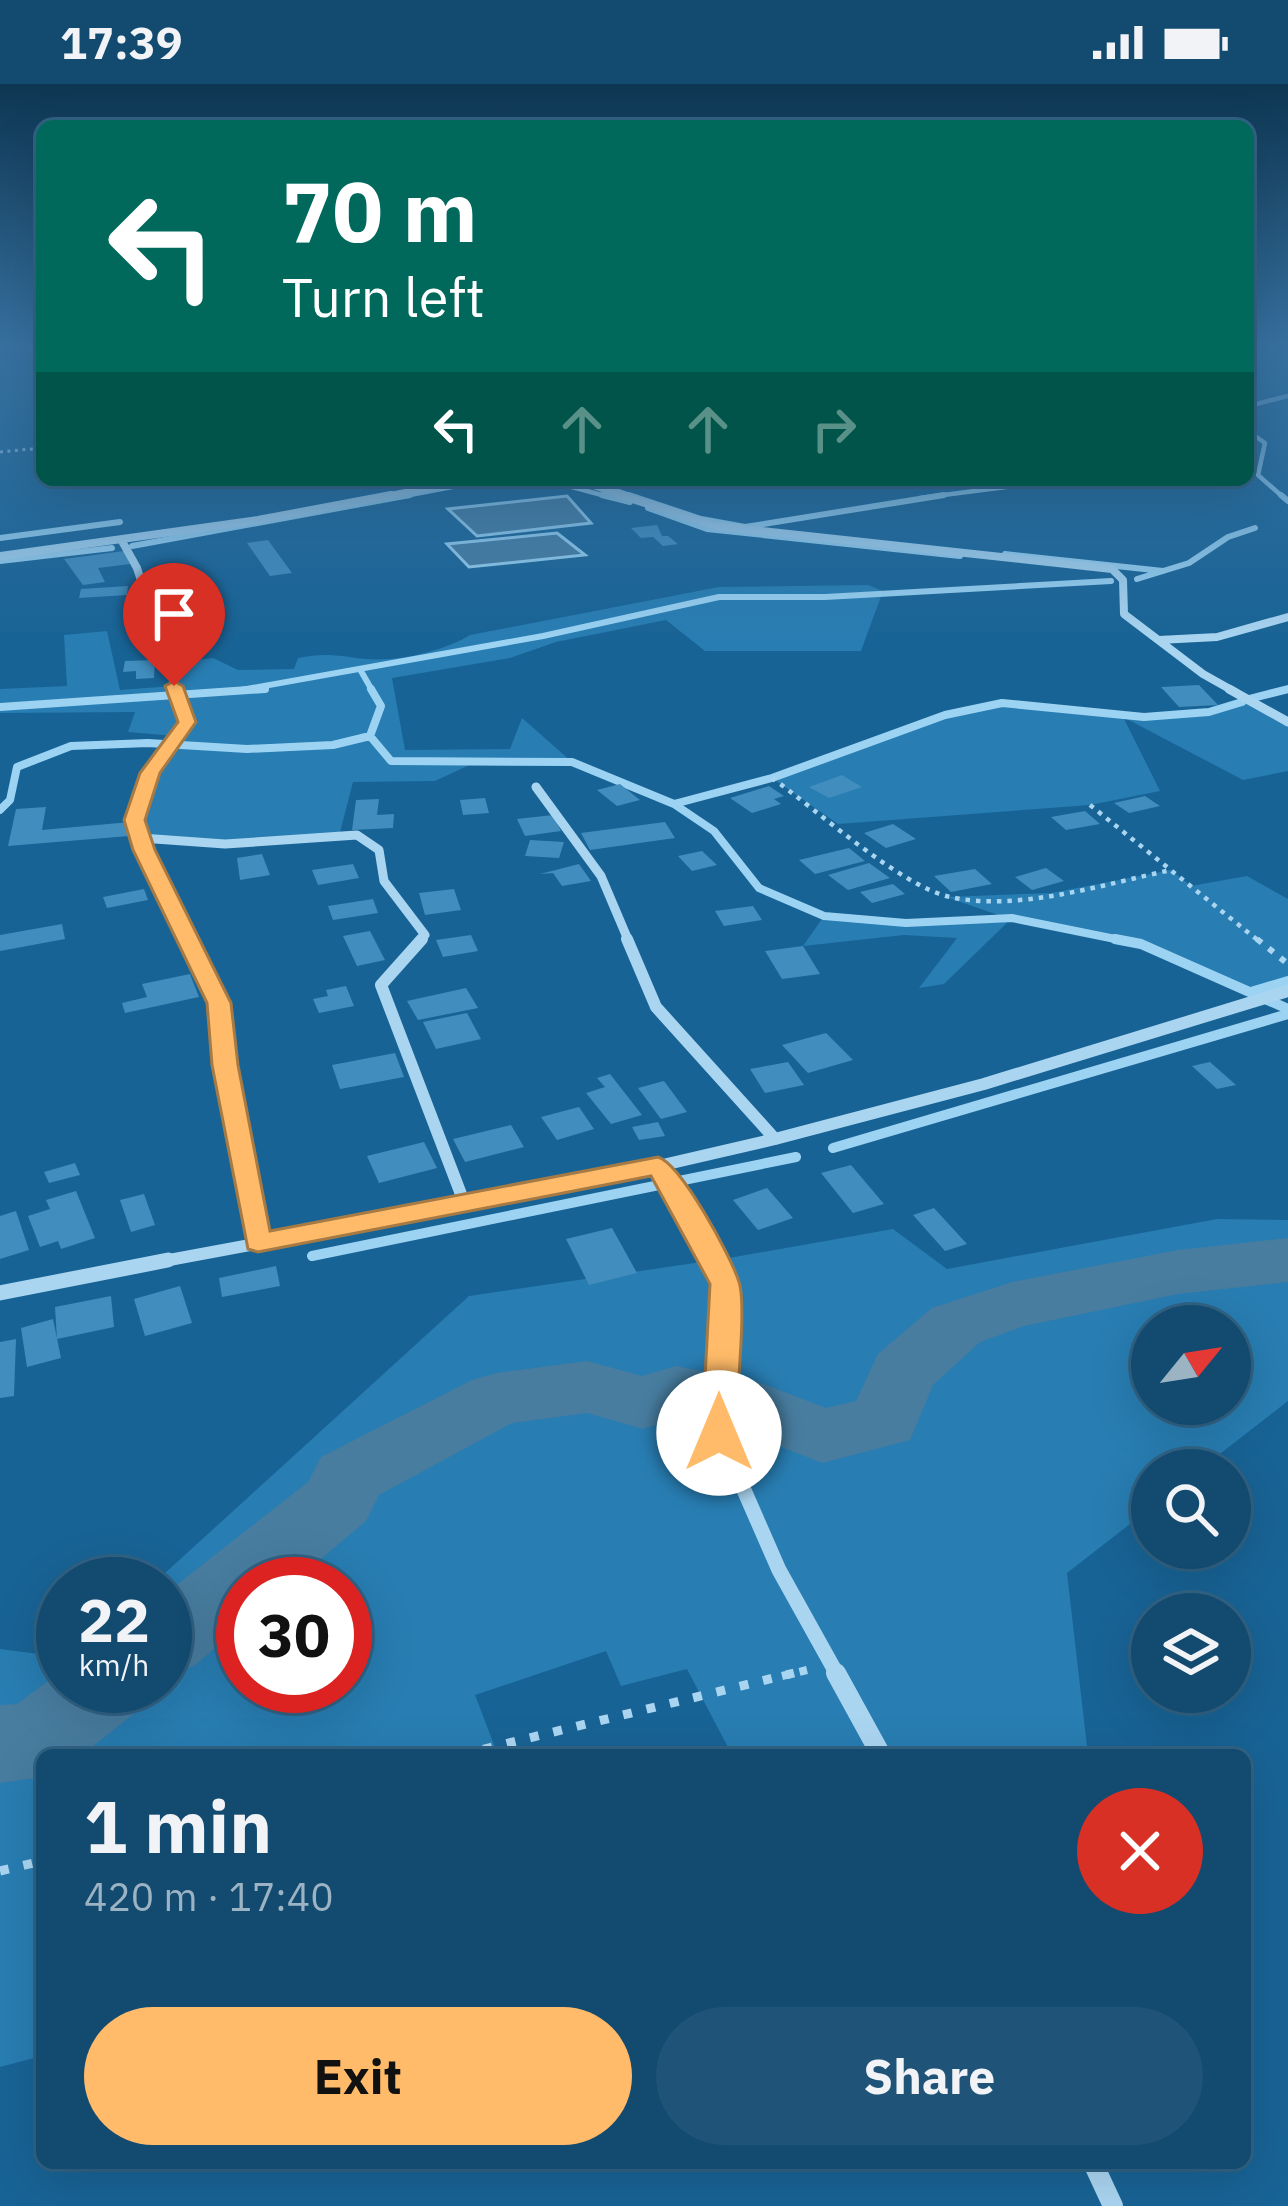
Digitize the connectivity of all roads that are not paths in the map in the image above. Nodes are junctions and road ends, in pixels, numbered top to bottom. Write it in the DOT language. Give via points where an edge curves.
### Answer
graph roads {
  1 [pos="441,486"];
  2 [pos="593,486"];
  3 [pos="122,541"];
  4 [pos="0,556"];
  5 [pos="1288,617"];
  6 [pos="1158,640"];
  7 [pos="1288,722"];
  8 [pos="536,787"];
  9 [pos="141,838"];
  10 [pos="1288,991"];
  11 [pos="775,1139"];
  12 [pos="658,1166"];
  13 [pos="464,1202"];
  14 [pos="258,1243"];
  15 [pos="0,1293"];
  16 [pos="878,1749"];
  17 [pos="1097,2169"];
  18 [pos="1113,2206"];
  1 -- 3 [label="street"];
  2 -- 6 [label="street" via="716,526 1112,569 1123,580 1124,614"];
  3 -- 4 [label="street"];
  3 -- 9 [label="street" via="187,722 150,773 135,820"];
  5 -- 6 [label="street" via="1217,637"];
  6 -- 7 [label="street"];
  8 -- 11 [label="street" via="601,877 656,1007"];
  9 -- 13 [label="street" via="225,844 357,835 379,850 384,881 425,935 381,985"];
  9 -- 14 [label="street" via="219,1003"];
  10 -- 11 [label="street"];
  11 -- 12 [label="street"];
  12 -- 13 [label="street"];
  12 -- 16 [label="street" via="725,1284 719,1433 779,1570"];
  13 -- 14 [label="street"];
  14 -- 15 [label="street"];
  17 -- 18 [label="street"];
}
